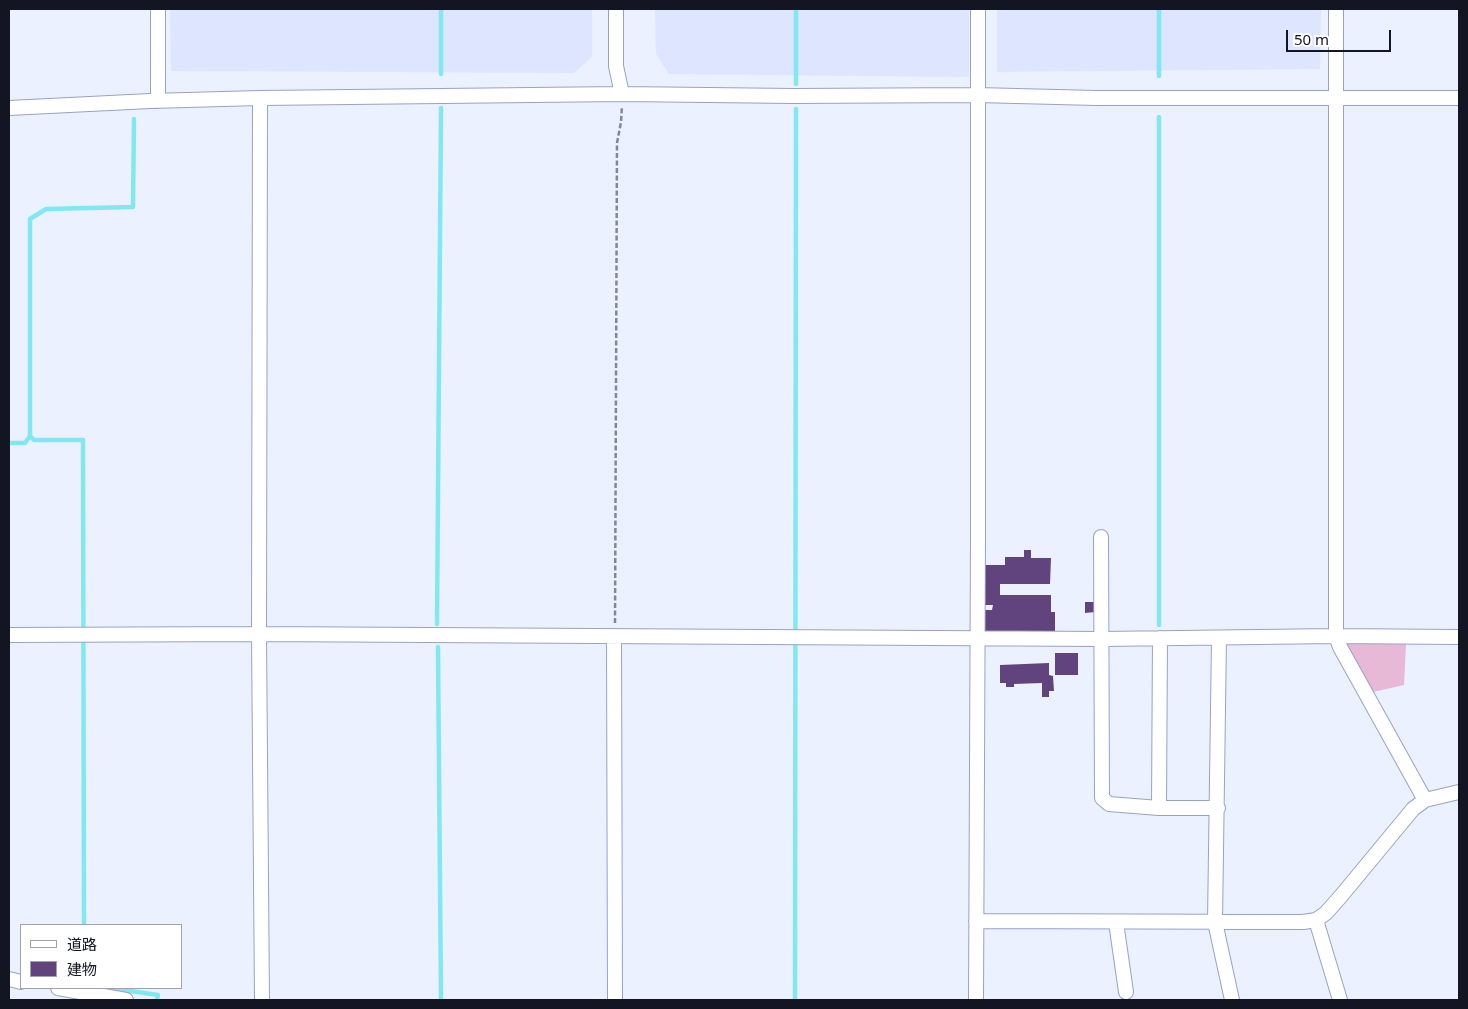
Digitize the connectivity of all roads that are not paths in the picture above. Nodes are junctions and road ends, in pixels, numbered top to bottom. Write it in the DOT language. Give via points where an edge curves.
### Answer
graph roads {
  1 [pos="158,9"];
  2 [pos="616,9"];
  3 [pos="626,9"];
  4 [pos="978,9"];
  5 [pos="1336,9"];
  6 [pos="622,94"];
  7 [pos="977,95"];
  8 [pos="1336,97"];
  9 [pos="260,98"];
  10 [pos="1459,98"];
  11 [pos="158,101"];
  12 [pos="9,108"];
  13 [pos="1101,538"];
  14 [pos="259,634"];
  15 [pos="9,635"];
  16 [pos="1336,636"];
  17 [pos="614,637"];
  18 [pos="1459,637"];
  19 [pos="978,638"];
  20 [pos="1160,638"];
  21 [pos="1219,638"];
  22 [pos="1101,639"];
  23 [pos="1459,792"];
  24 [pos="1425,800"];
  25 [pos="1159,808"];
  26 [pos="1218,808"];
  27 [pos="1316,920"];
  28 [pos="976,921"];
  29 [pos="1116,922"];
  30 [pos="1215,922"];
  31 [pos="64,989"];
  32 [pos="1126,992"];
  33 [pos="126,1000"];
  34 [pos="262,1000"];
  35 [pos="615,1000"];
  36 [pos="976,1000"];
  37 [pos="1232,1000"];
  38 [pos="1340,1000"];
  1 -- 11 [label="street"];
  2 -- 6 [label="street" via="616,66"];
  3 -- 6 [label="street"];
  4 -- 7 [label="street"];
  5 -- 8 [label="street"];
  6 -- 7 [label="street"];
  6 -- 9 [label="street"];
  7 -- 8 [label="street"];
  7 -- 19 [label="street"];
  8 -- 10 [label="street"];
  8 -- 16 [label="street"];
  9 -- 11 [label="street"];
  9 -- 14 [label="street"];
  11 -- 12 [label="street"];
  13 -- 22 [label="street"];
  14 -- 15 [label="street"];
  14 -- 17 [label="street"];
  14 -- 34 [label="street"];
  16 -- 18 [label="street"];
  16 -- 21 [label="street"];
  16 -- 24 [label="street"];
  17 -- 19 [label="street"];
  17 -- 35 [label="street"];
  19 -- 22 [label="street"];
  19 -- 28 [label="street"];
  20 -- 21 [label="street"];
  20 -- 22 [label="street"];
  20 -- 25 [label="street"];
  21 -- 26 [label="street"];
  22 -- 25 [label="street" via="1102,798 1109,804"];
  23 -- 24 [label="street"];
  24 -- 27 [label="street" via="1413,809 1341,896"];
  25 -- 26 [label="street"];
  26 -- 30 [label="street"];
  27 -- 30 [label="street"];
  27 -- 38 [label="street"];
  28 -- 29 [label="street"];
  28 -- 36 [label="street"];
  29 -- 30 [label="street"];
  29 -- 32 [label="street"];
  30 -- 37 [label="street"];
  31 -- 33 [label="street"];
}
